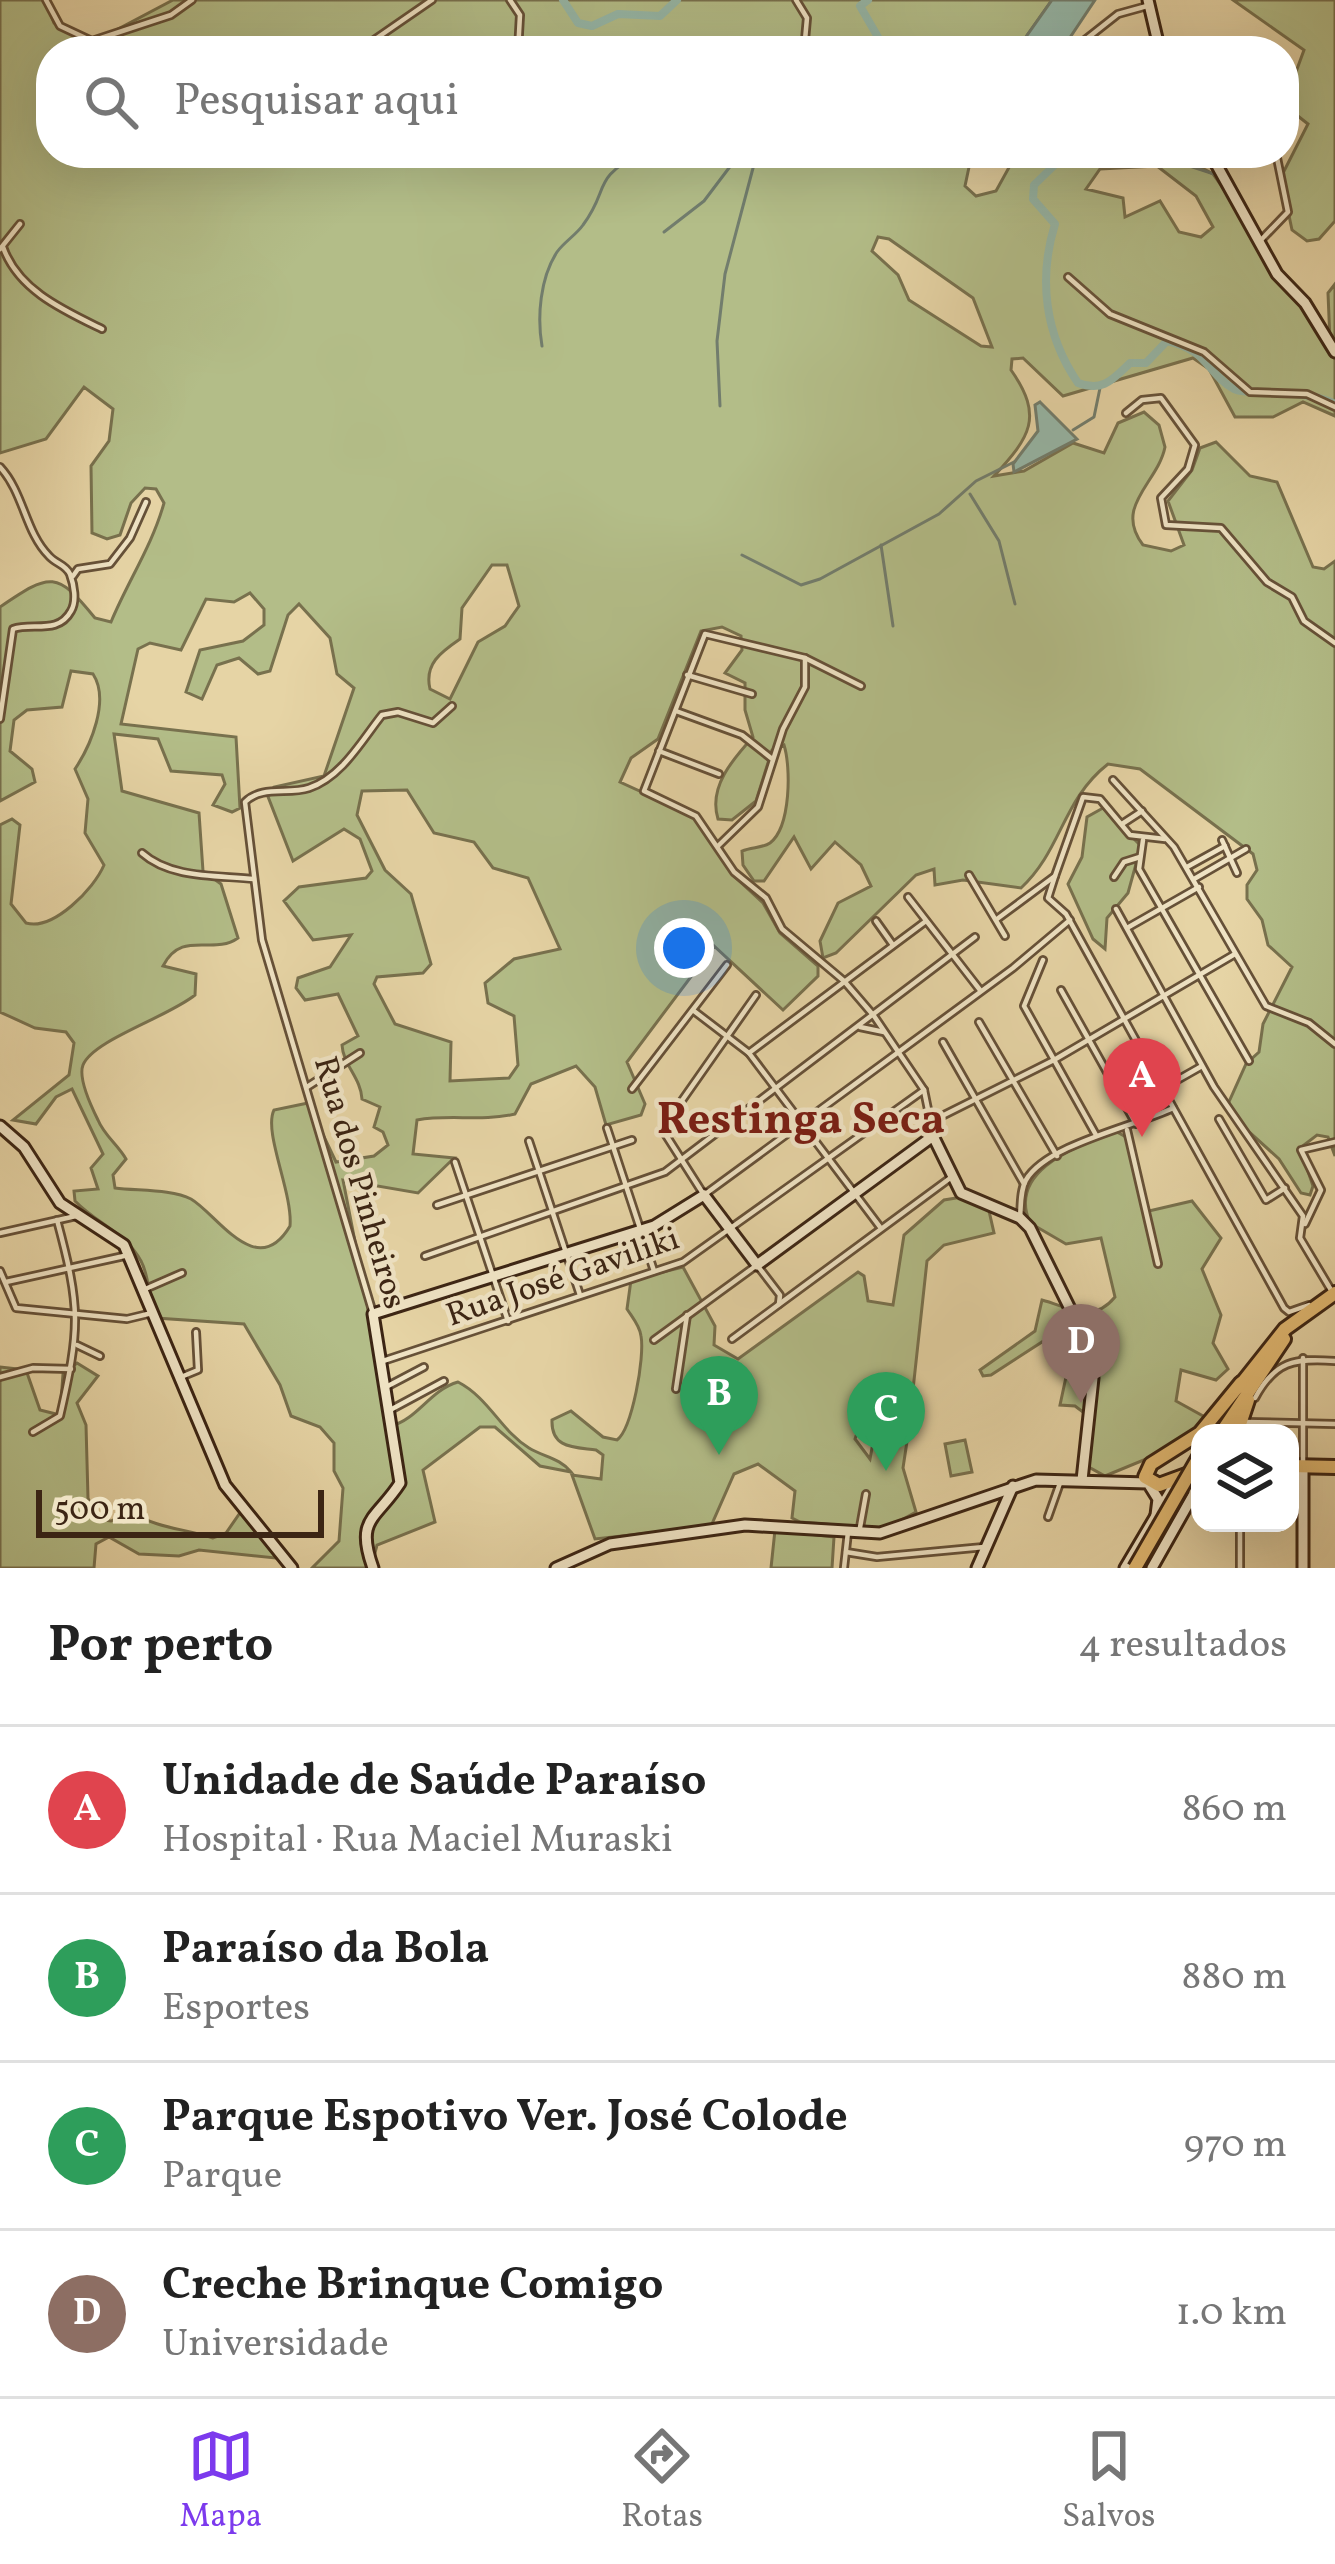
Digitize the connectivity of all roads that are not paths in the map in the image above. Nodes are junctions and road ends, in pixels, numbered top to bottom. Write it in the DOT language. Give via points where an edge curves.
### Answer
graph roads {
  1 [pos="46,0"];
  2 [pos="192,0"];
  3 [pos="432,0"];
  4 [pos="510,0"];
  5 [pos="796,0"];
  6 [pos="1148,3"];
  7 [pos="81,36"];
  8 [pos="107,36"];
  9 [pos="380,36"];
  10 [pos="519,36"];
  11 [pos="805,36"];
  12 [pos="1090,36"];
  13 [pos="1156,36"];
  14 [pos="1219,168"];
  15 [pos="1279,168"];
  16 [pos="20,224"];
  17 [pos="1262,239"];
  18 [pos="2,248"];
  19 [pos="1068,277"];
  20 [pos="102,328"];
  21 [pos="1335,352"];
  22 [pos="1335,407"];
  23 [pos="1126,413"];
  24 [pos="0,467"];
  25 [pos="146,502"];
  26 [pos="71,581"];
  27 [pos="1335,643"];
  28 [pos="805,658"];
  29 [pos="687,675"];
  30 [pos="861,686"];
  31 [pos="752,694"];
  32 [pos="452,706"];
  33 [pos="676,711"];
  34 [pos="0,719"];
  35 [pos="659,751"];
  36 [pos="773,760"];
  37 [pos="719,774"];
  38 [pos="1113,781"];
  39 [pos="1142,811"];
  40 [pos="1122,824"];
  41 [pos="1168,839"];
  42 [pos="1143,840"];
  43 [pos="718,846"];
  44 [pos="1246,850"];
  45 [pos="142,853"];
  46 [pos="1141,857"];
  47 [pos="1232,859"];
  48 [pos="1187,867"];
  49 [pos="1238,873"];
  50 [pos="969,875"];
  51 [pos="1054,876"];
  52 [pos="1114,878"];
  53 [pos="254,879"];
  54 [pos="1195,879"];
  55 [pos="1199,887"];
  56 [pos="908,897"];
  57 [pos="1162,907"];
  58 [pos="1116,909"];
  59 [pos="997,919"];
  60 [pos="1070,920"];
  61 [pos="876,921"];
  62 [pos="926,921"];
  63 [pos="1127,928"];
  64 [pos="1005,936"];
  65 [pos="975,938"];
  66 [pos="893,945"];
  67 [pos="1236,953"];
  68 [pos="952,955"];
  69 [pos="1043,960"];
  70 [pos="727,965"];
  71 [pos="1201,976"];
  72 [pos="844,981"];
  73 [pos="980,990"];
  74 [pos="1060,990"];
  75 [pos="757,995"];
  76 [pos="1165,998"];
  77 [pos="694,1011"];
  78 [pos="874,1016"];
  79 [pos="1126,1019"];
  80 [pos="979,1022"];
  81 [pos="860,1027"];
  82 [pos="886,1032"];
  83 [pos="729,1035"];
  84 [pos="1089,1040"];
  85 [pos="943,1042"];
  86 [pos="1335,1044"];
  87 [pos="899,1051"];
  88 [pos="360,1053"];
  89 [pos="749,1053"];
  90 [pos="1054,1060"];
  91 [pos="1249,1061"];
  92 [pos="1203,1065"];
  93 [pos="1014,1082"];
  94 [pos="307,1087"];
  95 [pos="1165,1087"];
  96 [pos="774,1088"];
  97 [pos="632,1089"];
  98 [pos="924,1090"];
  99 [pos="978,1102"];
  100 [pos="1175,1107"];
  101 [pos="1219,1119"];
  102 [pos="801,1122"];
  103 [pos="931,1122"];
  104 [pos="1136,1124"];
  105 [pos="0,1126"];
  106 [pos="607,1128"];
  107 [pos="1126,1128"];
  108 [pos="934,1136"];
  109 [pos="1097,1136"];
  110 [pos="632,1140"];
  111 [pos="529,1142"];
  112 [pos="1335,1142"];
  113 [pos="614,1145"];
  114 [pos="1057,1156"];
  115 [pos="829,1158"];
  116 [pos="455,1162"];
  117 [pos="679,1162"];
  118 [pos="540,1172"];
  119 [pos="953,1176"];
  120 [pos="1024,1184"];
  121 [pos="627,1188"];
  122 [pos="1286,1188"];
  123 [pos="854,1193"];
  124 [pos="704,1195"];
  125 [pos="468,1196"];
  126 [pos="437,1205"];
  127 [pos="554,1214"];
  128 [pos="78,1216"];
  129 [pos="1020,1218"];
  130 [pos="58,1220"];
  131 [pos="1305,1223"];
  132 [pos="880,1227"];
  133 [pos="640,1230"];
  134 [pos="731,1230"];
  135 [pos="0,1233"];
  136 [pos="480,1237"];
  137 [pos="130,1255"];
  138 [pos="567,1255"];
  139 [pos="425,1256"];
  140 [pos="1158,1264"];
  141 [pos="757,1265"];
  142 [pos="70,1268"];
  143 [pos="0,1271"];
  144 [pos="654,1271"];
  145 [pos="182,1273"];
  146 [pos="494,1279"];
  147 [pos="5,1282"];
  148 [pos="143,1290"];
  149 [pos="580,1295"];
  150 [pos="1332,1296"];
  151 [pos="779,1304"];
  152 [pos="79,1312"];
  153 [pos="152,1313"];
  154 [pos="374,1314"];
  155 [pos="687,1315"];
  156 [pos="508,1321"];
  157 [pos="196,1331"];
  158 [pos="732,1339"];
  159 [pos="654,1340"];
  160 [pos="77,1345"];
  161 [pos="1274,1351"];
  162 [pos="100,1356"];
  163 [pos="1304,1358"];
  164 [pos="1335,1360"];
  165 [pos="382,1361"];
  166 [pos="424,1367"];
  167 [pos="71,1369"];
  168 [pos="0,1377"];
  169 [pos="176,1378"];
  170 [pos="444,1381"];
  171 [pos="1241,1383"];
  172 [pos="386,1387"];
  173 [pos="676,1389"];
  174 [pos="1255,1398"];
  175 [pos="392,1409"];
  176 [pos="1303,1423"];
  177 [pos="1221,1424"];
  178 [pos="1223,1424"];
  179 [pos="1239,1424"];
  180 [pos="1287,1424"];
  181 [pos="1335,1424"];
  182 [pos="33,1432"];
  183 [pos="1299,1448"];
  184 [pos="1191,1463"];
  185 [pos="1151,1465"];
  186 [pos="1299,1467"];
  187 [pos="1335,1467"];
  188 [pos="1191,1468"];
  189 [pos="1191,1478"];
  190 [pos="1060,1479"];
  191 [pos="1082,1480"];
  192 [pos="1121,1482"];
  193 [pos="1191,1482"];
  194 [pos="1148,1483"];
  195 [pos="1013,1486"];
  196 [pos="866,1494"];
  197 [pos="1191,1498"];
  198 [pos="1299,1510"];
  199 [pos="1156,1515"];
  200 [pos="1048,1517"];
  201 [pos="1240,1532"];
  202 [pos="853,1533"];
  203 [pos="984,1546"];
  204 [pos="846,1552"];
  205 [pos="1159,1556"];
  206 [pos="877,1557"];
  207 [pos="292,1568"];
  208 [pos="374,1568"];
  209 [pos="556,1568"];
  210 [pos="844,1568"];
  211 [pos="875,1568"];
  212 [pos="977,1568"];
  213 [pos="1125,1568"];
  214 [pos="1138,1568"];
  215 [pos="1152,1568"];
  216 [pos="1169,1568"];
  217 [pos="1240,1568"];
  218 [pos="1303,1568"];
  1 -- 7 [label="street" via="60,26"];
  2 -- 8 [label="street"];
  3 -- 9 [label="street"];
  4 -- 10 [label="street" via="520,15"];
  5 -- 11 [label="street" via="807,18"];
  6 -- 12 [label="street"];
  6 -- 13 [label="street"];
  14 -- 17 [label="street"];
  15 -- 17 [label="street" via="1288,212"];
  16 -- 18 [label="street"];
  17 -- 21 [label="street" via="1276,274"];
  18 -- 20 [label="street" via="12,268 52,303"];
  19 -- 22 [label="street" via="1110,314 1212,358 1250,392 1307,394"];
  23 -- 27 [label="street" via="1161,398 1195,445 1188,469 1161,498 1166,525 1221,528 1267,582 1292,597 1304,621"];
  24 -- 26 [label="street" via="48,556"];
  25 -- 26 [label="street" via="110,564 78,568"];
  26 -- 34 [label="street" via="70,613 45,629 13,629"];
  28 -- 29 [label="street" via="705,634"];
  28 -- 30 [label="street"];
  28 -- 36 [label="street" via="805,686"];
  29 -- 31 [label="street"];
  29 -- 33 [label="street"];
  32 -- 53 [label="street, Rua dos Pinheiros" via="433,723 391,711 354,758 314,786 245,802"];
  33 -- 35 [label="street"];
  33 -- 36 [label="street" via="742,735"];
  35 -- 37 [label="street"];
  35 -- 43 [label="street" via="644,791 696,816"];
  36 -- 43 [label="street" via="758,807"];
  38 -- 39 [label="street"];
  39 -- 40 [label="street"];
  39 -- 41 [label="street"];
  40 -- 42 [label="street"];
  40 -- 51 [label="street" via="1100,799 1084,797"];
  41 -- 42 [label="street"];
  41 -- 48 [label="street"];
  42 -- 46 [label="street"];
  43 -- 72 [label="street" via="742,881 766,898 782,929"];
  44 -- 47 [label="street"];
  45 -- 53 [label="street" via="187,872"];
  46 -- 52 [label="street" via="1124,862"];
  46 -- 57 [label="street" via="1139,869"];
  47 -- 48 [label="street" via="1223,843"];
  47 -- 49 [label="street"];
  47 -- 54 [label="street"];
  48 -- 54 [label="street"];
  50 -- 59 [label="street"];
  51 -- 59 [label="street"];
  51 -- 60 [label="street" via="1048,898"];
  53 -- 94 [label="street, Rua dos Pinheiros" via="262,940"];
  54 -- 55 [label="street"];
  55 -- 57 [label="street"];
  55 -- 67 [label="street"];
  56 -- 62 [label="street"];
  57 -- 63 [label="street"];
  57 -- 71 [label="street"];
  58 -- 63 [label="street"];
  59 -- 64 [label="street"];
  60 -- 73 [label="street"];
  60 -- 79 [label="street"];
  61 -- 66 [label="street"];
  62 -- 66 [label="street"];
  62 -- 68 [label="street"];
  63 -- 76 [label="street"];
  65 -- 68 [label="street"];
  66 -- 72 [label="street"];
  67 -- 71 [label="street"];
  67 -- 86 [label="street" via="1272,1011"];
  68 -- 73 [label="street"];
  68 -- 78 [label="street"];
  69 -- 90 [label="street" via="1023,1000"];
  70 -- 77 [label="street"];
  71 -- 76 [label="street"];
  71 -- 91 [label="street"];
  72 -- 78 [label="street"];
  72 -- 89 [label="street"];
  73 -- 87 [label="street"];
  74 -- 84 [label="street"];
  75 -- 83 [label="street"];
  76 -- 79 [label="street"];
  76 -- 92 [label="street"];
  77 -- 83 [label="street"];
  77 -- 97 [label="street"];
  78 -- 81 [label="street"];
  78 -- 82 [label="street"];
  79 -- 84 [label="street"];
  79 -- 95 [label="street"];
  80 -- 93 [label="street"];
  81 -- 82 [label="street"];
  81 -- 96 [label="street"];
  82 -- 87 [label="street"];
  83 -- 89 [label="street"];
  83 -- 117 [label="street" via="662,1136"];
  84 -- 90 [label="street"];
  84 -- 104 [label="street"];
  85 -- 99 [label="street"];
  87 -- 98 [label="street"];
  87 -- 102 [label="street"];
  88 -- 94 [label="street"];
  89 -- 96 [label="street"];
  90 -- 93 [label="street"];
  90 -- 109 [label="street"];
  92 -- 95 [label="street"];
  92 -- 122 [label="street"];
  93 -- 99 [label="street"];
  93 -- 114 [label="street"];
  94 -- 154 [label="street, Rua dos Pinheiros"];
  95 -- 100 [label="street"];
  96 -- 102 [label="street"];
  96 -- 117 [label="street"];
  98 -- 103 [label="street"];
  98 -- 115 [label="street, Rua José Gaviliki"];
  99 -- 103 [label="street"];
  99 -- 120 [label="street"];
  100 -- 104 [label="street"];
  100 -- 150 [label="street" via="1284,1308"];
  101 -- 122 [label="street" via="1266,1200"];
  102 -- 115 [label="street"];
  102 -- 124 [label="street"];
  103 -- 108 [label="street"];
  104 -- 107 [label="street"];
  105 -- 128 [label="street"];
  106 -- 113 [label="street"];
  107 -- 109 [label="street"];
  107 -- 140 [label="street"];
  108 -- 119 [label="street"];
  108 -- 123 [label="street"];
  109 -- 114 [label="street"];
  110 -- 113 [label="street"];
  111 -- 118 [label="street"];
  112 -- 131 [label="street" via="1301,1150 1321,1190"];
  113 -- 118 [label="street"];
  113 -- 121 [label="street"];
  114 -- 120 [label="street"];
  115 -- 123 [label="street"];
  115 -- 134 [label="street, Rua José Gaviliki"];
  116 -- 125 [label="street"];
  117 -- 121 [label="street"];
  117 -- 124 [label="street"];
  118 -- 125 [label="street"];
  118 -- 127 [label="street"];
  119 -- 129 [label="street" via="961,1193"];
  119 -- 132 [label="street"];
  120 -- 129 [label="street"];
  121 -- 127 [label="street"];
  121 -- 133 [label="street"];
  122 -- 131 [label="street"];
  123 -- 132 [label="street"];
  123 -- 141 [label="street"];
  124 -- 133 [label="street" via="674,1219"];
  124 -- 134 [label="street"];
  125 -- 126 [label="street"];
  125 -- 136 [label="street"];
  127 -- 136 [label="street"];
  127 -- 138 [label="street"];
  128 -- 130 [label="street"];
  128 -- 137 [label="street" via="116,1236"];
  129 -- 191 [label="street" via="1088,1353 1093,1378"];
  130 -- 135 [label="street"];
  130 -- 142 [label="street"];
  131 -- 150 [label="street" via="1300,1238"];
  132 -- 151 [label="street"];
  133 -- 138 [label="street"];
  133 -- 144 [label="street"];
  134 -- 141 [label="street"];
  134 -- 144 [label="street, Rua José Gaviliki"];
  136 -- 139 [label="street"];
  136 -- 146 [label="street"];
  137 -- 142 [label="street"];
  137 -- 148 [label="street"];
  138 -- 146 [label="street"];
  138 -- 149 [label="street"];
  141 -- 151 [label="street"];
  141 -- 155 [label="street"];
  142 -- 147 [label="street"];
  142 -- 152 [label="street"];
  143 -- 147 [label="street"];
  144 -- 149 [label="street, Rua José Gaviliki"];
  145 -- 148 [label="street"];
  146 -- 154 [label="street"];
  146 -- 156 [label="street"];
  147 -- 152 [label="street" via="16,1308"];
  148 -- 153 [label="street"];
  149 -- 156 [label="street, Rua José Gaviliki"];
  150 -- 161 [label="main road"];
  150 -- 171 [label="main road" via="1285,1329"];
  151 -- 158 [label="street"];
  152 -- 153 [label="street" via="127,1319"];
  152 -- 160 [label="street"];
  153 -- 169 [label="street"];
  154 -- 165 [label="street, Rua dos Pinheiros"];
  155 -- 159 [label="street"];
  155 -- 173 [label="street"];
  156 -- 165 [label="street, Rua José Gaviliki"];
  157 -- 169 [label="street" via="198,1370"];
  160 -- 162 [label="street"];
  160 -- 167 [label="street"];
  161 -- 178 [label="main road"];
  161 -- 179 [label="main road"];
  163 -- 164 [label="street"];
  163 -- 174 [label="street" via="1275,1367"];
  163 -- 176 [label="street"];
  165 -- 172 [label="street, Rua dos Pinheiros"];
  166 -- 172 [label="street"];
  167 -- 168 [label="street"];
  167 -- 182 [label="street" via="60,1416"];
  169 -- 207 [label="street" via="237,1506"];
  170 -- 175 [label="street"];
  171 -- 177 [label="main road"];
  171 -- 185 [label="main road" via="1201,1432"];
  172 -- 175 [label="street, Rua dos Pinheiros"];
  175 -- 208 [label="street, Rua dos Pinheiros" via="400,1483 368,1520 364,1540"];
  176 -- 180 [label="street"];
  176 -- 181 [label="street"];
  176 -- 183 [label="street"];
  184 -- 185 [label="main road"];
  185 -- 192 [label="street"];
  185 -- 194 [label="main road"];
  186 -- 187 [label="main road"];
  188 -- 194 [label="main road"];
  189 -- 214 [label="main road, bridge"];
  190 -- 191 [label="street"];
  190 -- 195 [label="street"];
  190 -- 200 [label="street"];
  191 -- 192 [label="street"];
  192 -- 194 [label="street"];
  193 -- 199 [label="street" via="1176,1482"];
  194 -- 199 [label="street"];
  195 -- 202 [label="street" via="880,1533"];
  195 -- 203 [label="street"];
  196 -- 202 [label="street"];
  197 -- 205 [label="street"];
  198 -- 218 [label="street"];
  199 -- 213 [label="street"];
  201 -- 217 [label="street"];
  202 -- 204 [label="street"];
  202 -- 209 [label="street" via="745,1525 610,1544"];
  203 -- 206 [label="street"];
  203 -- 212 [label="street"];
  204 -- 206 [label="street"];
  204 -- 210 [label="street"];
  205 -- 215 [label="street"];
  205 -- 216 [label="street"];
  206 -- 211 [label="street"];
}
